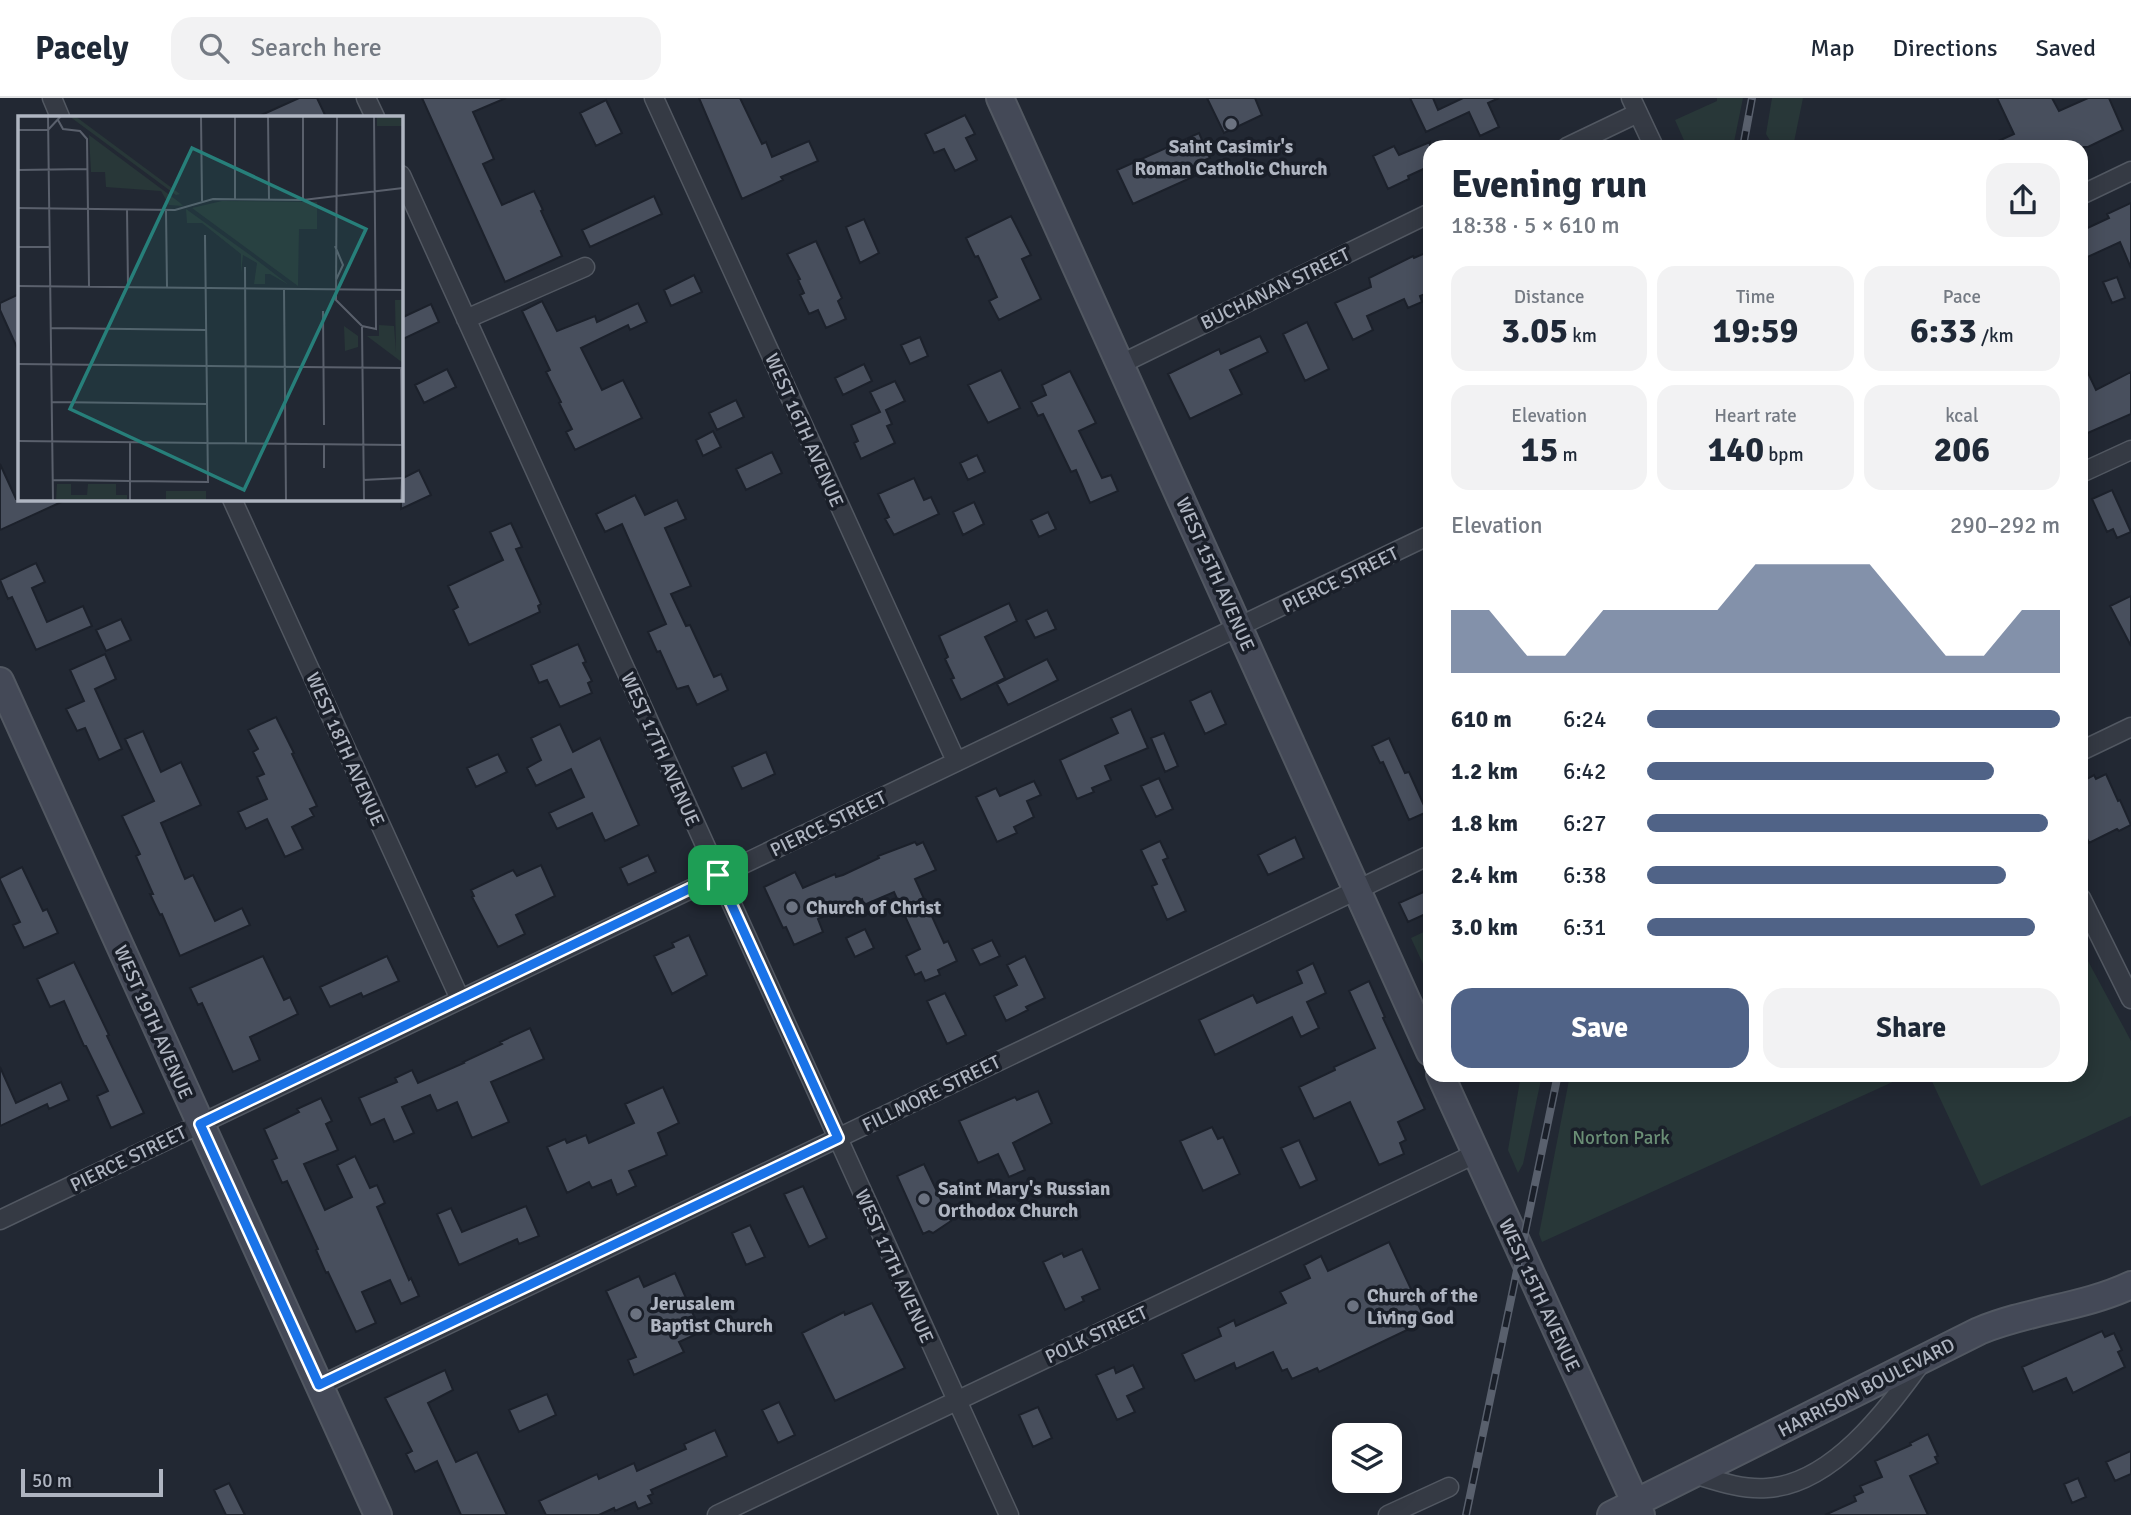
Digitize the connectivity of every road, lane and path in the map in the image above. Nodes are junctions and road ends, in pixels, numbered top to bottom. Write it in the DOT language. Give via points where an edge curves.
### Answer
graph roads {
  1 [pos="52,98"];
  2 [pos="366,98"];
  3 [pos="654,98"];
  4 [pos="1004,99"];
  5 [pos="1635,106"];
  6 [pos="60,116"];
  7 [pos="375,116"];
  8 [pos="1579,140"];
  9 [pos="1651,140"];
  10 [pos="2131,171"];
  11 [pos="402,177"];
  12 [pos="2088,192"];
  13 [pos="1423,216"];
  14 [pos="585,267"];
  15 [pos="466,319"];
  16 [pos="1121,363"];
  17 [pos="2131,450"];
  18 [pos="2088,470"];
  19 [pos="232,500"];
  20 [pos="1423,539"];
  21 [pos="1240,627"];
  22 [pos="0,681"];
  23 [pos="2131,727"];
  24 [pos="2088,748"];
  25 [pos="956,761"];
  26 [pos="1423,858"];
  27 [pos="718,875"];
  28 [pos="1358,890"];
  29 [pos="2088,912"];
  30 [pos="460,999"];
  31 [pos="2131,999"];
  32 [pos="1423,1036"];
  33 [pos="1444,1082"];
  34 [pos="200,1124"];
  35 [pos="838,1138"];
  36 [pos="1475,1154"];
  37 [pos="0,1220"];
  38 [pos="2131,1285"];
  39 [pos="1924,1358"];
  40 [pos="319,1385"];
  41 [pos="957,1400"];
  42 [pos="1694,1474"];
  43 [pos="1449,1487"];
  44 [pos="1638,1509"];
  45 [pos="378,1515"];
  46 [pos="718,1515"];
  47 [pos="1009,1515"];
  48 [pos="1388,1515"];
  49 [pos="1611,1515"];
  1 -- 6 [label="street"];
  2 -- 7 [label="street"];
  3 -- 25 [label="street, WEST 16TH AVENUE"];
  4 -- 16 [label="main road, WEST 15TH AVENUE"];
  5 -- 8 [label="street"];
  5 -- 9 [label="street"];
  10 -- 12 [label="street"];
  11 -- 15 [label="street, WEST 17TH AVENUE"];
  13 -- 16 [label="street, BUCHANAN STREET"];
  14 -- 15 [label="street"];
  15 -- 27 [label="street, WEST 17TH AVENUE"];
  16 -- 21 [label="main road, WEST 15TH AVENUE"];
  17 -- 18 [label="street"];
  19 -- 30 [label="street, WEST 18TH AVENUE"];
  20 -- 21 [label="street, PIERCE STREET"];
  21 -- 25 [label="street, PIERCE STREET"];
  21 -- 28 [label="main road, WEST 15TH AVENUE"];
  22 -- 34 [label="main road, WEST 19TH AVENUE"];
  23 -- 24 [label="street"];
  25 -- 27 [label="street, PIERCE STREET"];
  26 -- 28 [label="street, FILLMORE STREET"];
  27 -- 30 [label="street, PIERCE STREET"];
  27 -- 35 [label="street, WEST 17TH AVENUE"];
  28 -- 32 [label="main road, WEST 15TH AVENUE"];
  28 -- 35 [label="street, FILLMORE STREET"];
  29 -- 31 [label="street"];
  30 -- 34 [label="street, PIERCE STREET"];
  33 -- 36 [label="main road, WEST 15TH AVENUE"];
  34 -- 37 [label="street, PIERCE STREET"];
  34 -- 40 [label="main road, WEST 19TH AVENUE"];
  35 -- 40 [label="street, FILLMORE STREET"];
  35 -- 41 [label="street, WEST 17TH AVENUE"];
  36 -- 41 [label="street, POLK STREET"];
  36 -- 44 [label="main road, WEST 15TH AVENUE"];
  38 -- 39 [label="main road, HARRISON BOULEVARD" via="2093,1301 2006,1320"];
  39 -- 42 [label="main road, HARRISON BOULEVARD"];
  39 -- 42 [label="street" via="1887,1408 1817,1474 1765,1489"];
  40 -- 45 [label="main road, WEST 19TH AVENUE"];
  41 -- 46 [label="street, POLK STREET"];
  41 -- 47 [label="street, WEST 17TH AVENUE"];
  42 -- 44 [label="main road, HARRISON BOULEVARD"];
  43 -- 48 [label="street"];
  44 -- 49 [label="main road, HARRISON BOULEVARD"];
}
